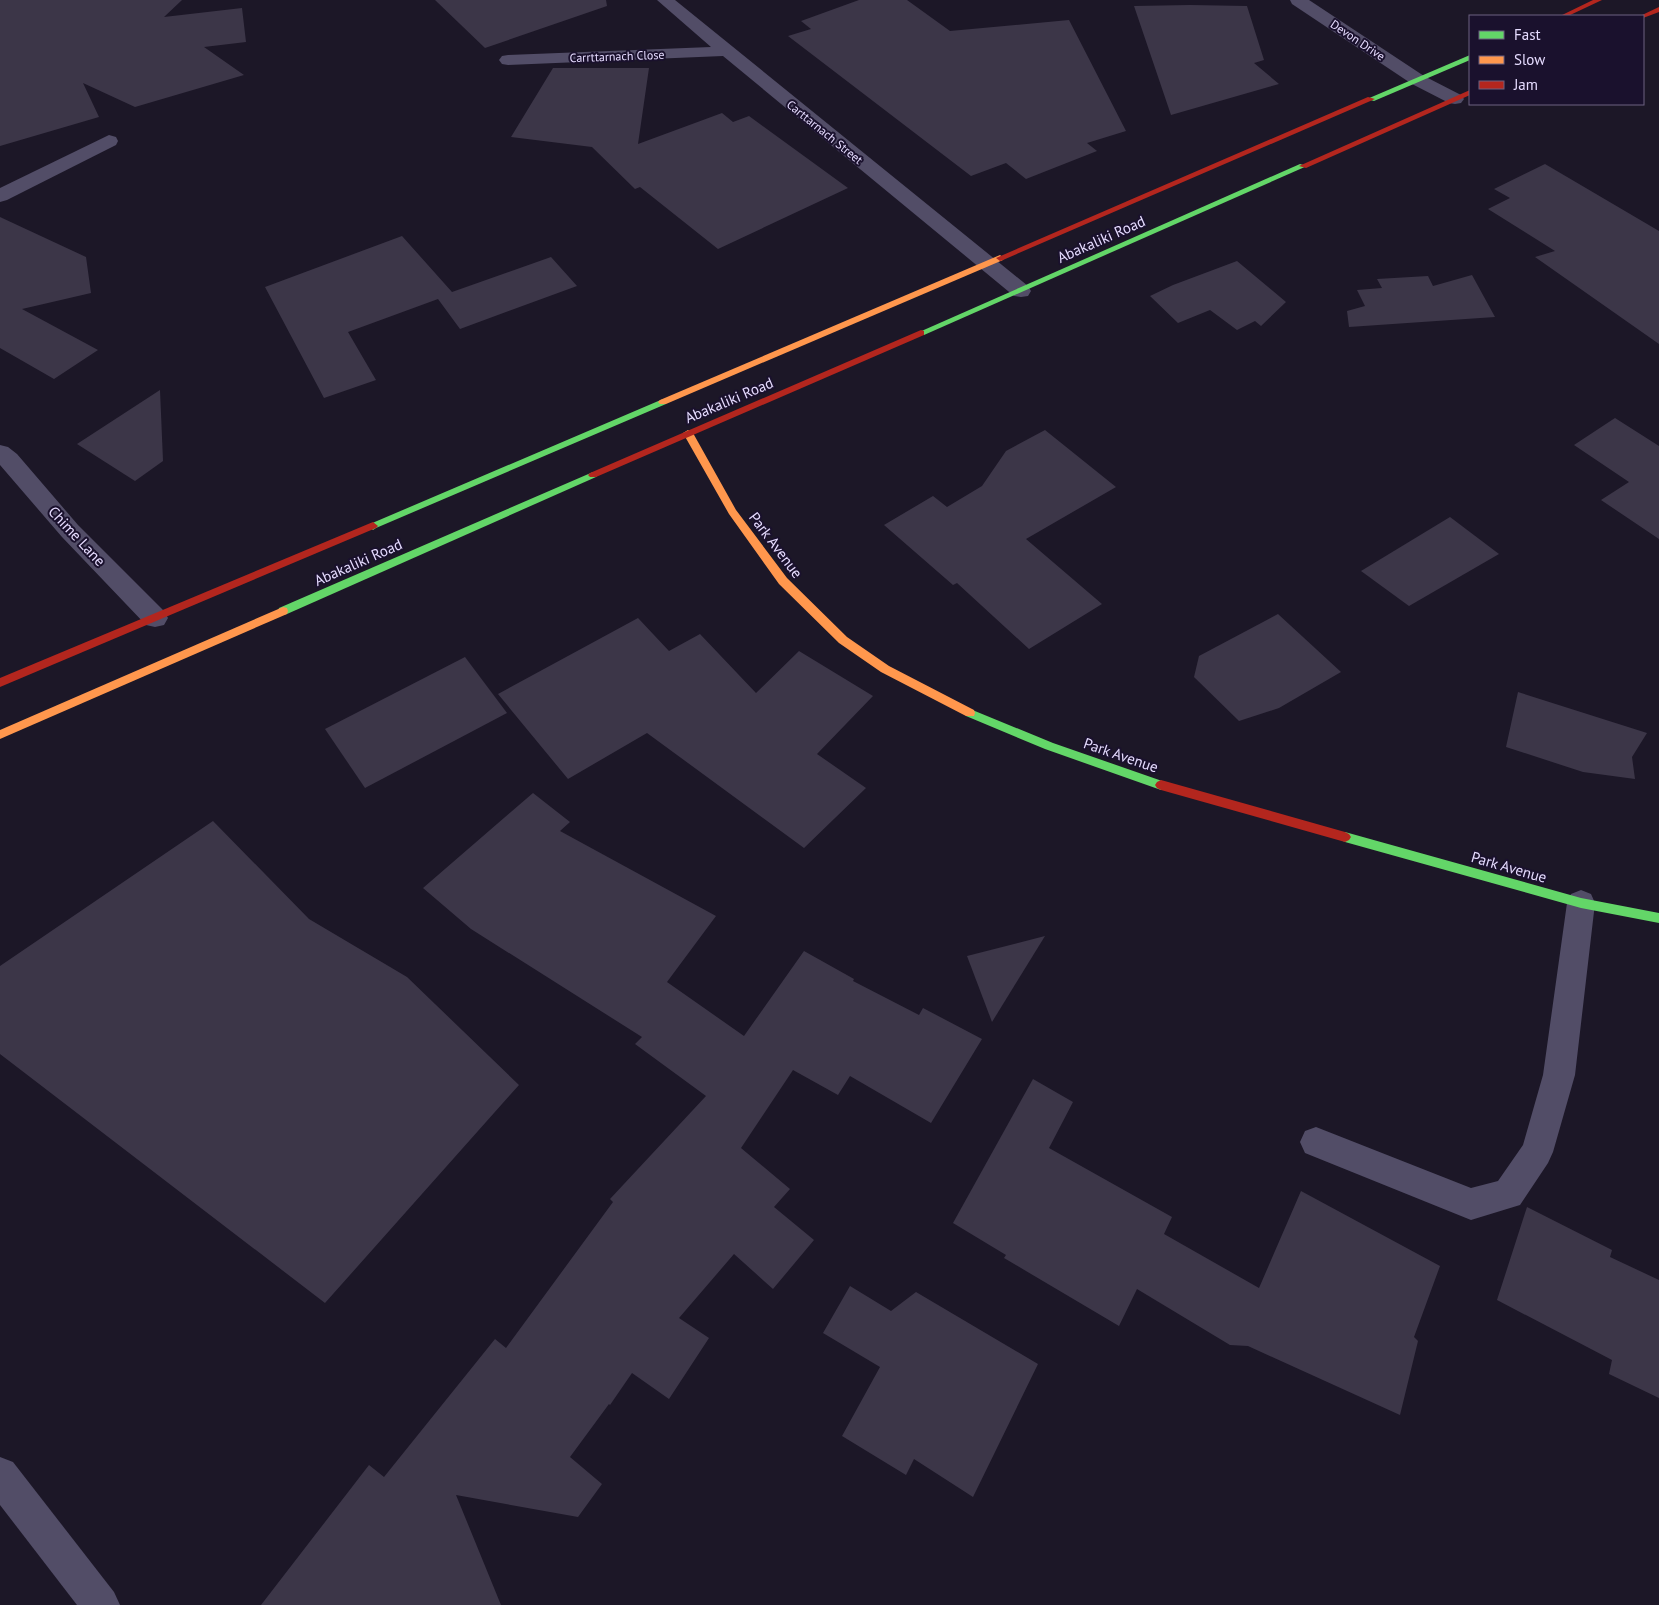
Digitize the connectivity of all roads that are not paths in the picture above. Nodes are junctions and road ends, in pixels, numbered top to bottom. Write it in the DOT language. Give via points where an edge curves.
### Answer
graph roads {
  1 [pos="665,0"];
  2 [pos="1298,0"];
  3 [pos="1599,0"];
  4 [pos="1659,9"];
  5 [pos="1565,15"];
  6 [pos="1644,16"];
  7 [pos="726,51"];
  8 [pos="1469,57"];
  9 [pos="508,60"];
  10 [pos="1418,80"];
  11 [pos="1462,96"];
  12 [pos="109,141"];
  13 [pos="0,196"];
  14 [pos="985,263"];
  15 [pos="1020,291"];
  16 [pos="688,434"];
  17 [pos="0,453"];
  18 [pos="155,618"];
  19 [pos="0,683"];
  20 [pos="0,735"];
  21 [pos="1581,903"];
  22 [pos="1659,918"];
  23 [pos="1316,1142"];
  24 [pos="0,1475"];
  25 [pos="102,1605"];
  1 -- 7 [label="street, Carttarnach Street"];
  2 -- 10 [label="street, Devon Drive"];
  3 -- 5 [label="main road"];
  4 -- 6 [label="main road"];
  7 -- 9 [label="street, Carrttarnach Close"];
  7 -- 14 [label="street, Carttarnach Street"];
  8 -- 10 [label="main road, Abakaliki Road"];
  10 -- 11 [label="street, Devon Drive"];
  10 -- 14 [label="main road, Abakaliki Road"];
  11 -- 15 [label="main road, Abakaliki Road"];
  12 -- 13 [label="street"];
  14 -- 15 [label="street, Carttarnach Street"];
  14 -- 18 [label="main road, Abakaliki Road"];
  15 -- 16 [label="main road, Abakaliki Road"];
  16 -- 20 [label="main road, Abakaliki Road"];
  16 -- 21 [label="main road, Park Avenue" via="732,512 782,581 842,640 885,669 964,712 1049,746 1184,793"];
  17 -- 18 [label="street, Chime Lane" via="70,532"];
  18 -- 19 [label="main road, Abakaliki Road"];
  21 -- 22 [label="main road, Park Avenue"];
  21 -- 23 [label="street" via="1559,1075 1537,1152 1508,1194 1471,1204"];
  24 -- 25 [label="street"];
}
